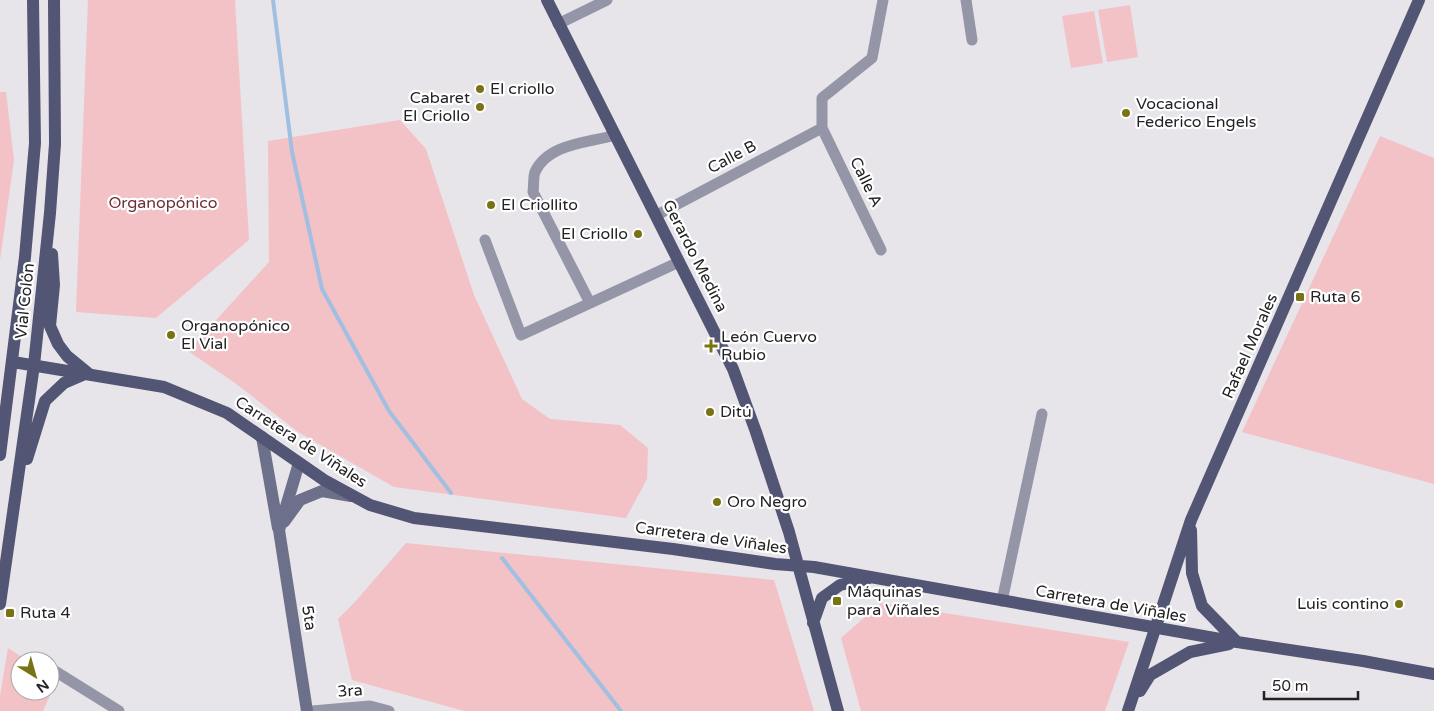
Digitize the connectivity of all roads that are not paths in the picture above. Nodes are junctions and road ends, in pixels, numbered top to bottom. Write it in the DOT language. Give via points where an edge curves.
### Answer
graph roads {
  1 [pos="33,0"];
  2 [pos="54,0"];
  3 [pos="547,0"];
  4 [pos="607,0"];
  5 [pos="883,0"];
  6 [pos="966,0"];
  7 [pos="1419,0"];
  8 [pos="558,24"];
  9 [pos="972,40"];
  10 [pos="822,128"];
  11 [pos="615,135"];
  12 [pos="50,213"];
  13 [pos="656,215"];
  14 [pos="485,240"];
  15 [pos="881,250"];
  16 [pos="680,262"];
  17 [pos="590,303"];
  18 [pos="13,362"];
  19 [pos="34,365"];
  20 [pos="89,374"];
  21 [pos="1042,414"];
  22 [pos="262,437"];
  23 [pos="0,455"];
  24 [pos="299,463"];
  25 [pos="354,496"];
  26 [pos="1191,520"];
  27 [pos="279,530"];
  28 [pos="9,542"];
  29 [pos="797,566"];
  30 [pos="872,578"];
  31 [pos="1002,601"];
  32 [pos="0,604"];
  33 [pos="813,623"];
  34 [pos="1156,628"];
  35 [pos="1237,642"];
  36 [pos="60,674"];
  37 [pos="1434,674"];
  38 [pos="1130,707"];
  39 [pos="119,711"];
  40 [pos="307,711"];
  41 [pos="312,711"];
  42 [pos="389,711"];
  43 [pos="838,711"];
  1 -- 18 [label="main road, Vial Colón" via="35,143"];
  2 -- 12 [label="main road, Vial Colón" via="55,144"];
  3 -- 8 [label="main road, Gerardo Medina"];
  4 -- 8 [label="street"];
  5 -- 10 [label="street" via="872,58 822,98"];
  6 -- 9 [label="street"];
  7 -- 26 [label="main road, Rafael Morales"];
  8 -- 11 [label="main road, Gerardo Medina"];
  10 -- 13 [label="street, Calle B"];
  10 -- 15 [label="street, Calle A"];
  11 -- 13 [label="main road, Gerardo Medina"];
  11 -- 17 [label="street" via="573,144 546,157 535,173 534,192"];
  12 -- 19 [label="main road, Vial Colón"];
  12 -- 20 [label="main road" via="54,286 50,326 67,356"];
  13 -- 16 [label="main road, Gerardo Medina"];
  14 -- 17 [label="street" via="521,335"];
  16 -- 17 [label="street"];
  16 -- 29 [label="main road, Gerardo Medina" via="733,369 789,532"];
  18 -- 19 [label="main road, Carretera de Viñales"];
  18 -- 23 [label="main road, Vial Colón"];
  19 -- 20 [label="main road, Carretera de Viñales"];
  19 -- 28 [label="main road, Vial Colón"];
  20 -- 22 [label="main road, Carretera de Viñales" via="164,387 227,413"];
  20 -- 28 [label="main road" via="64,383 45,401 26,463"];
  21 -- 31 [label="street"];
  22 -- 24 [label="main road, Carretera de Viñales"];
  22 -- 27 [label="street, 5ta"];
  24 -- 25 [label="main road, Carretera de Viñales"];
  24 -- 27 [label="street, 5ta"];
  25 -- 27 [label="street" via="322,492 300,500"];
  25 -- 29 [label="main road, Carretera de Viñales" via="370,505 414,518"];
  26 -- 34 [label="main road, Rafael Morales"];
  26 -- 35 [label="main road" via="1192,573 1202,606"];
  27 -- 40 [label="street, 5ta"];
  28 -- 32 [label="main road, Vial Colón"];
  29 -- 30 [label="main road, Carretera de Viñales"];
  29 -- 33 [label="main road, Gerardo Medina"];
  30 -- 31 [label="main road, Carretera de Viñales"];
  30 -- 33 [label="main road" via="840,585 822,598"];
  31 -- 34 [label="main road, Carretera de Viñales"];
  33 -- 43 [label="main road, Gerardo Medina"];
  34 -- 35 [label="main road, Carretera de Viñales"];
  34 -- 38 [label="main road, Rafael Morales"];
  35 -- 37 [label="main road, Carretera de Viñales"];
  35 -- 38 [label="main road" via="1190,652 1150,675"];
  36 -- 39 [label="street"];
  41 -- 42 [label="street, 3ra" via="370,706"];
}
